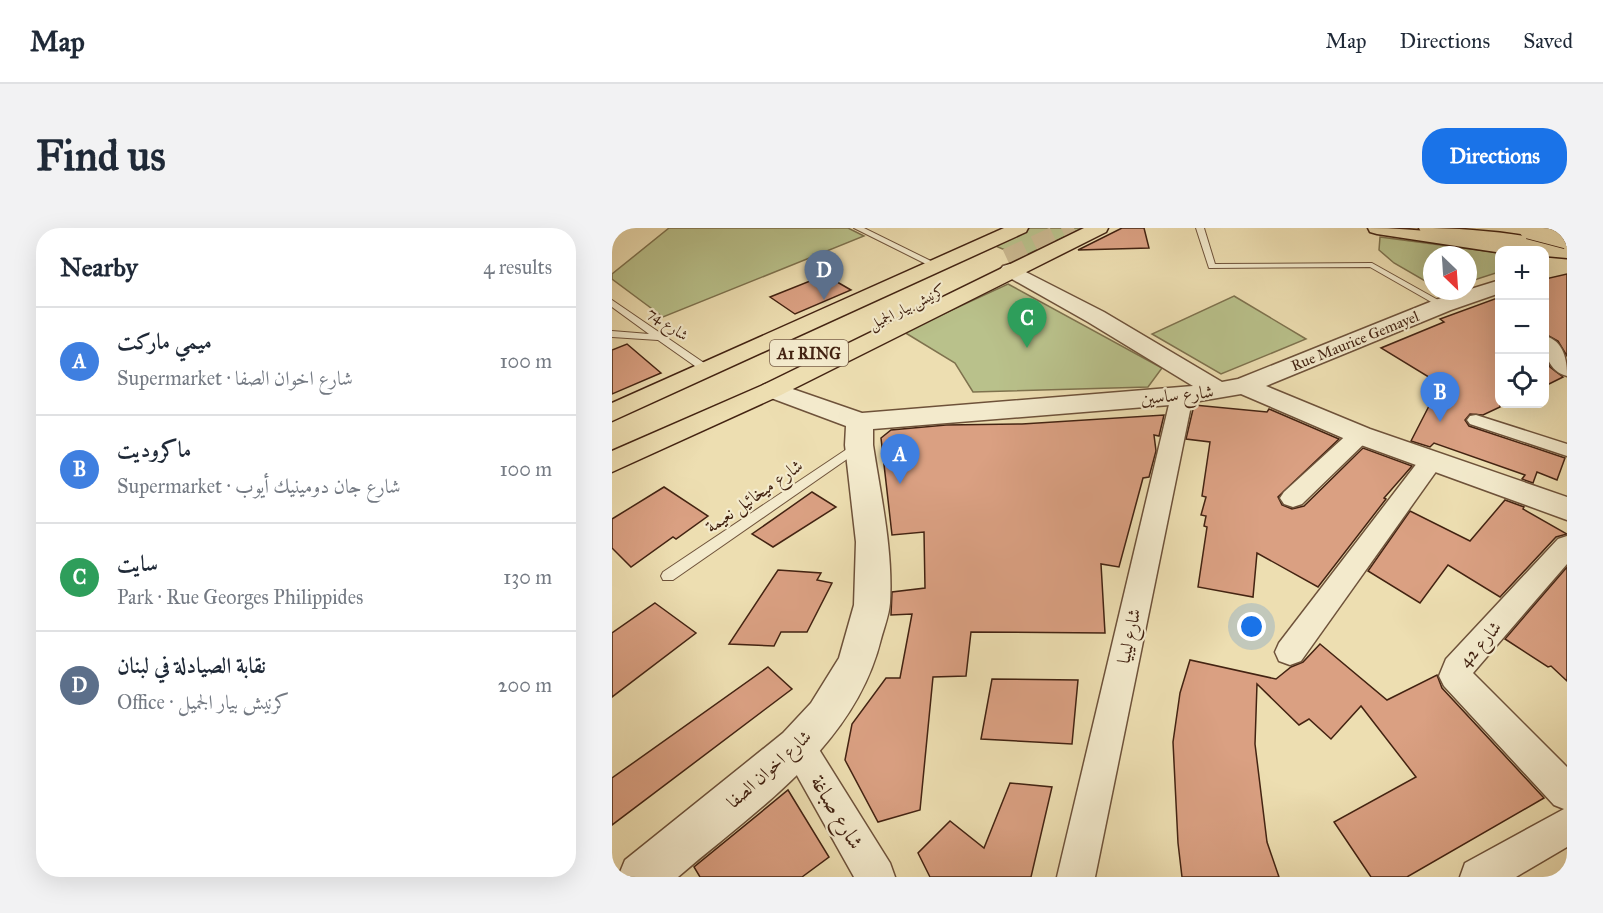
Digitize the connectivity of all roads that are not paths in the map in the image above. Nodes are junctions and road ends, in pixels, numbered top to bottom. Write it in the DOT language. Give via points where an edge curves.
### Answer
graph roads {
  1 [pos="858,228"];
  2 [pos="1019,228"];
  3 [pos="1200,228"];
  4 [pos="1377,228"];
  5 [pos="1428,228"];
  6 [pos="1466,228"];
  7 [pos="1529,228"];
  8 [pos="1097,229"];
  9 [pos="1567,236"];
  10 [pos="1495,247"];
  11 [pos="1549,250"];
  12 [pos="1567,251"];
  13 [pos="1001,260"];
  14 [pos="1567,264"];
  15 [pos="935,265"];
  16 [pos="1549,270"];
  17 [pos="1495,289"];
  18 [pos="612,303"];
  19 [pos="1443,305"];
  20 [pos="612,334"];
  21 [pos="661,337"];
  22 [pos="1549,347"];
  23 [pos="706,369"];
  24 [pos="1567,370"];
  25 [pos="1231,388"];
  26 [pos="772,390"];
  27 [pos="1182,396"];
  28 [pos="612,413"];
  29 [pos="1476,420"];
  30 [pos="612,424"];
  31 [pos="859,434"];
  32 [pos="1360,435"];
  33 [pos="612,449"];
  34 [pos="1567,450"];
  35 [pos="1432,460"];
  36 [pos="612,462"];
  37 [pos="1293,498"];
  38 [pos="1567,509"];
  39 [pos="1567,546"];
  40 [pos="668,576"];
  41 [pos="1290,652"];
  42 [pos="798,747"];
  43 [pos="1567,792"];
  44 [pos="1567,826"];
  45 [pos="642,877"];
  46 [pos="876,877"];
  47 [pos="1076,877"];
  48 [pos="1479,877"];
  1 -- 15 [label="lane"];
  2 -- 15 [label="highway"];
  3 -- 19 [label="lane" via="1212,266 1372,265"];
  4 -- 10 [label="highway"];
  5 -- 12 [label="highway"];
  6 -- 9 [label="highway"];
  7 -- 9 [label="highway, bridge"];
  8 -- 13 [label="highway"];
  11 -- 12 [label="highway"];
  13 -- 25 [label="street" via="1096,317"];
  13 -- 26 [label="highway"];
  13 -- 30 [label="highway, كرنيش بيار الجميل / A1 RING"];
  13 -- 33 [label="highway, كرنيش بيار الجميل / A1 RING"];
  14 -- 16 [label="highway"];
  15 -- 23 [label="highway"];
  17 -- 19 [label="street, Rue Maurice Gemayel"];
  18 -- 21 [label="lane, شارع 74"];
  19 -- 25 [label="street, Rue Maurice Gemayel"];
  20 -- 21 [label="lane"];
  21 -- 23 [label="lane, شارع 74"];
  22 -- 24 [label="street"];
  23 -- 28 [label="highway"];
  25 -- 27 [label="street, شارع ساسين"];
  25 -- 32 [label="street"];
  26 -- 31 [label="street, شارع ساسين"];
  26 -- 36 [label="highway"];
  27 -- 31 [label="street, شارع ساسين"];
  27 -- 47 [label="street, شارع ليبيا"];
  29 -- 34 [label="street"];
  31 -- 40 [label="lane, شارع ميخائيل نعيمة"];
  31 -- 42 [label="street, شارع اخوان الصفا" via="872,542 872,605 856,664 825,716"];
  32 -- 35 [label="street"];
  32 -- 37 [label="street"];
  35 -- 38 [label="street"];
  35 -- 41 [label="street"];
  39 -- 43 [label="street, شارع 42" via="1456,669 1455,676"];
  42 -- 45 [label="street, شارع اخوان الصفا"];
  42 -- 46 [label="street, شارع صباغة"];
  44 -- 48 [label="street"];
}
